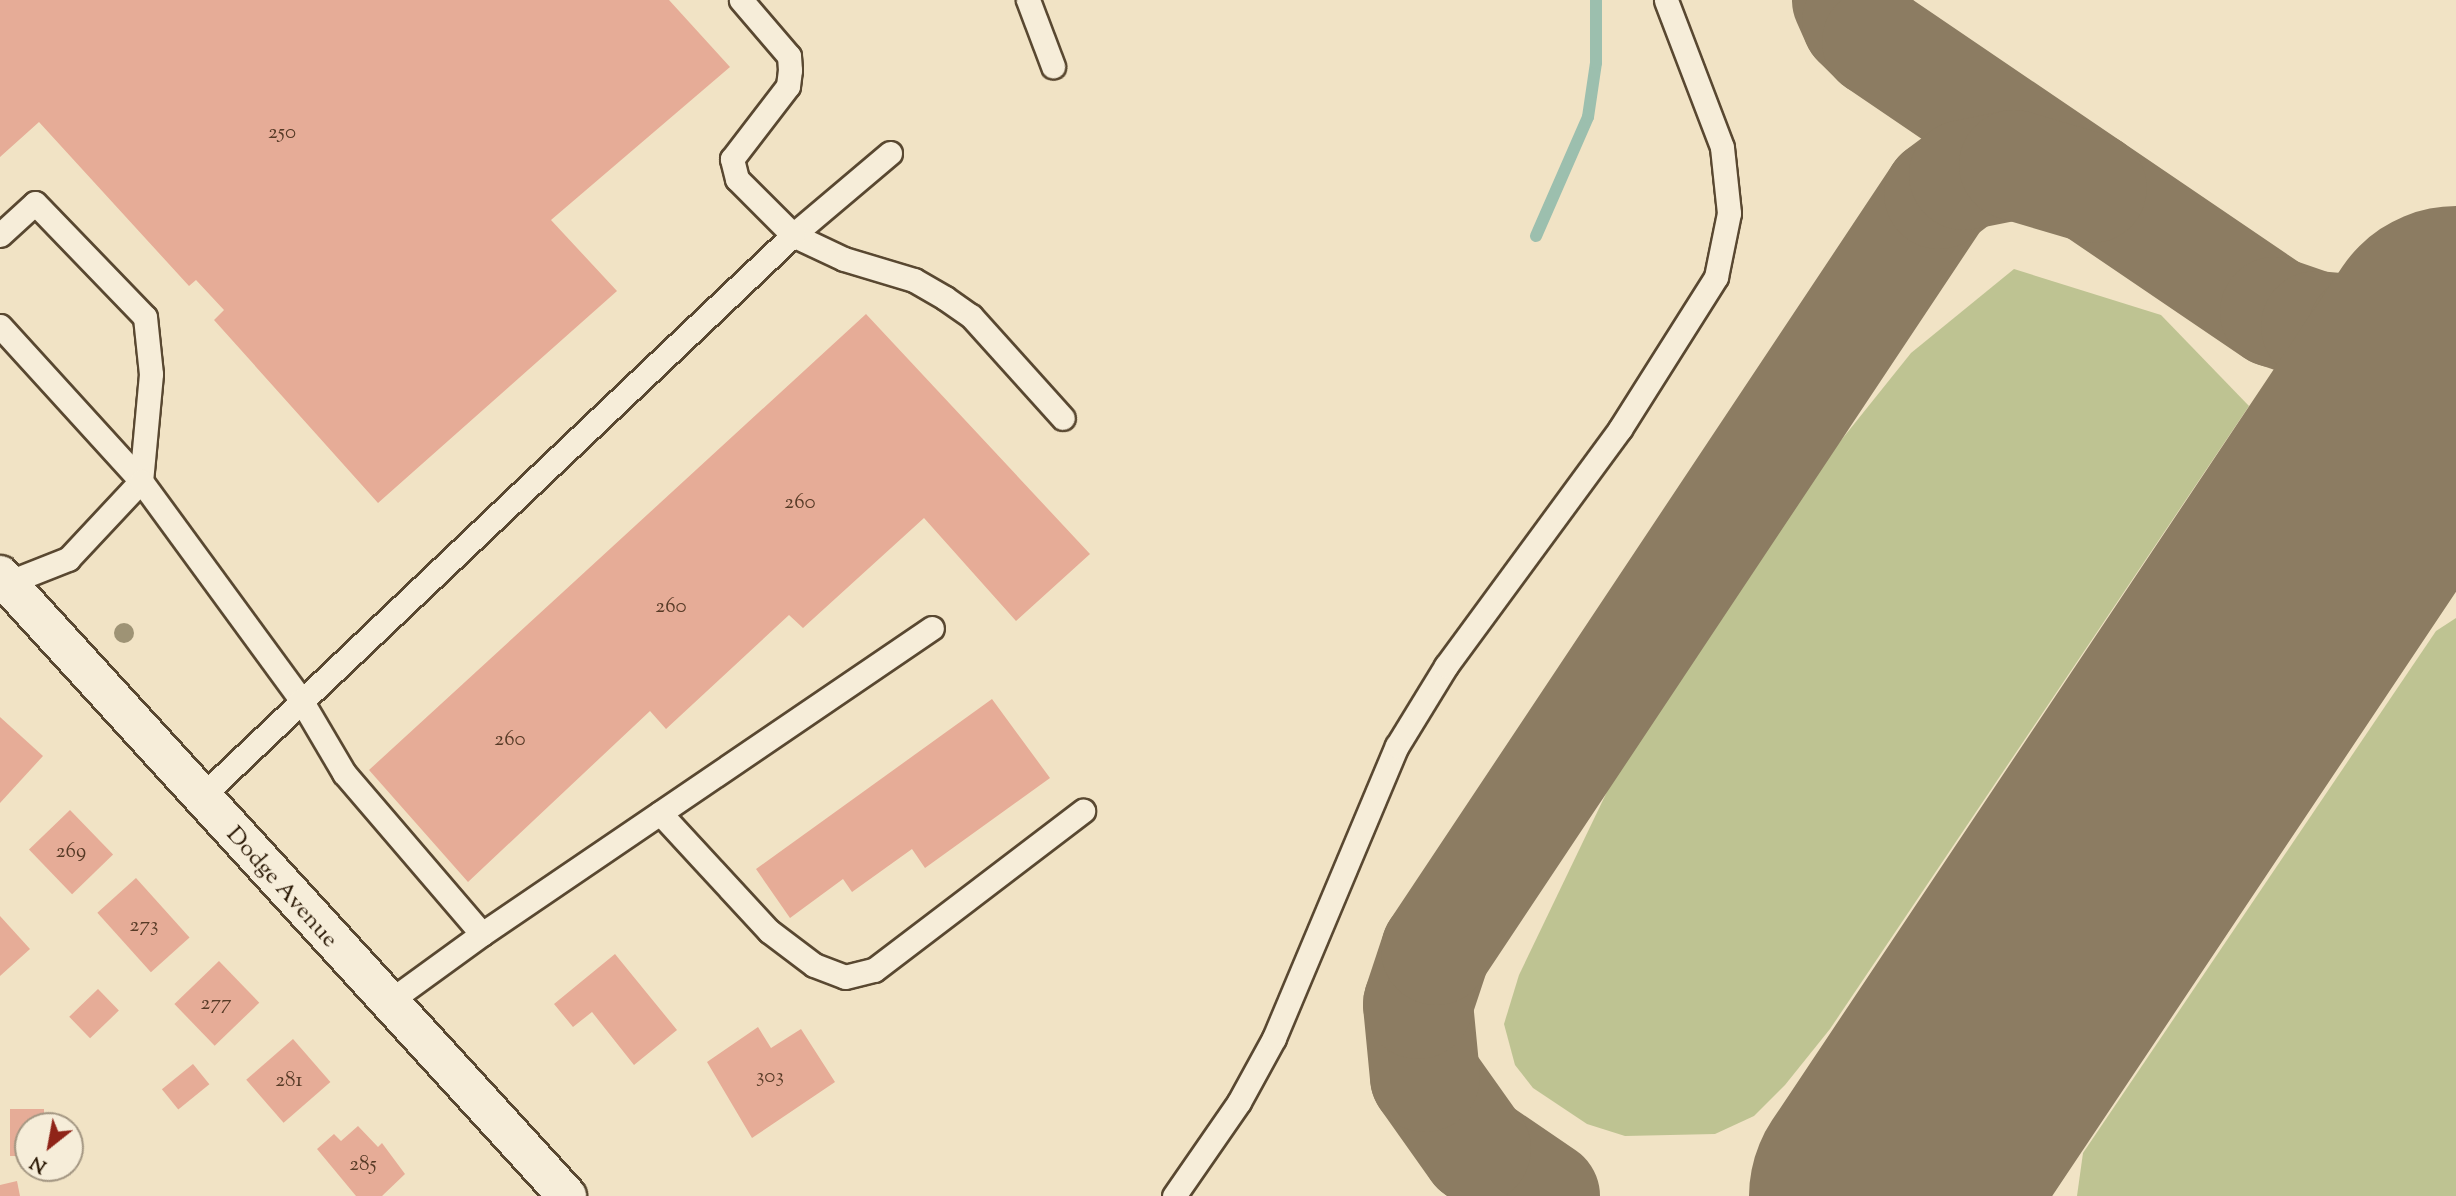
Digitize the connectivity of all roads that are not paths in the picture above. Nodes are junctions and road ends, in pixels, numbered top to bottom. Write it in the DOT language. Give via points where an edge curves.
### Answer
graph roads {
  1 [pos="741,0"];
  2 [pos="1028,0"];
  3 [pos="1666,0"];
  4 [pos="1053,66"];
  5 [pos="890,153"];
  6 [pos="0,235"];
  7 [pos="793,235"];
  8 [pos="0,326"];
  9 [pos="1063,418"];
  10 [pos="141,481"];
  11 [pos="4,579"];
  12 [pos="932,628"];
  13 [pos="301,701"];
  14 [pos="200,798"];
  15 [pos="1083,811"];
  16 [pos="660,813"];
  17 [pos="482,934"];
  18 [pos="387,1003"];
  19 [pos="567,1196"];
  20 [pos="1174,1196"];
  1 -- 7 [label="lane" via="789,55 790,70 788,86 732,159 737,179"];
  2 -- 4 [label="lane"];
  3 -- 20 [label="lane" via="1722,147 1730,213 1716,277 1620,429 1446,666 1398,746 1274,1038 1239,1102"];
  5 -- 7 [label="lane"];
  6 -- 10 [label="lane" via="35,203 145,317 151,374"];
  7 -- 9 [label="lane" via="844,259 914,280 945,298 971,316"];
  7 -- 13 [label="lane"];
  8 -- 10 [label="lane"];
  10 -- 11 [label="lane" via="68,559"];
  10 -- 13 [label="lane"];
  11 -- 14 [label="main road, Dodge Avenue"];
  12 -- 16 [label="lane"];
  13 -- 14 [label="lane"];
  13 -- 17 [label="lane" via="344,773"];
  14 -- 18 [label="main road, Dodge Avenue"];
  15 -- 16 [label="lane" via="874,970 845,977 814,965 769,931"];
  16 -- 17 [label="lane"];
  17 -- 18 [label="lane"];
  18 -- 19 [label="main road, Dodge Avenue"];
}
